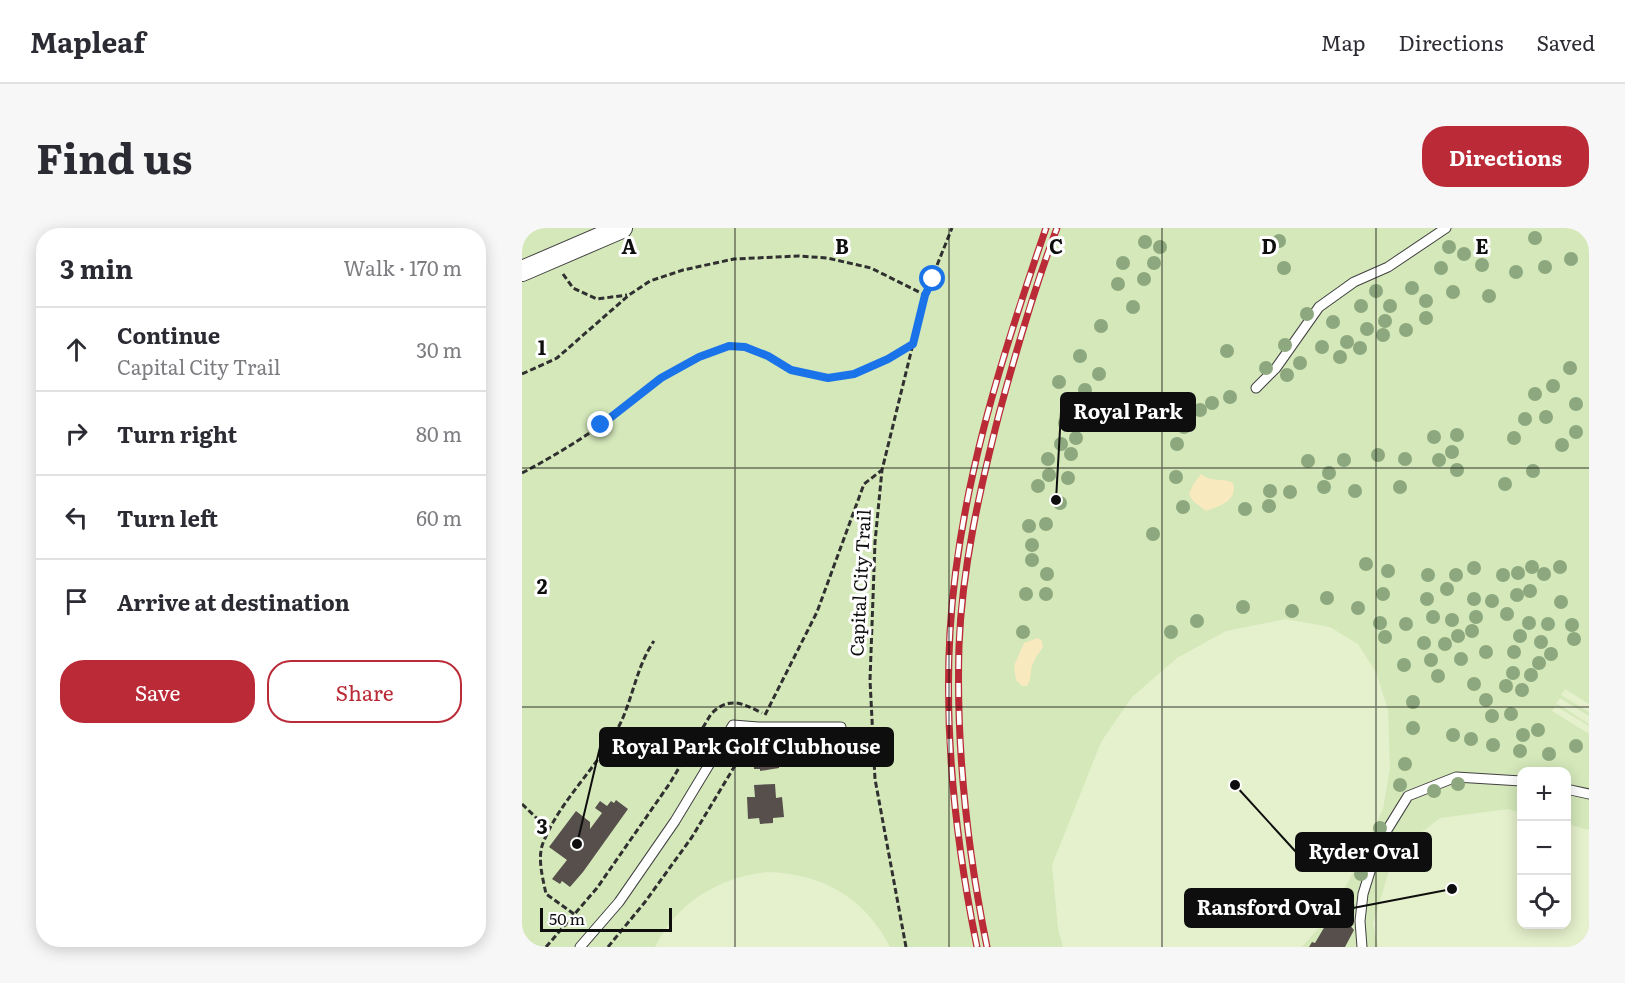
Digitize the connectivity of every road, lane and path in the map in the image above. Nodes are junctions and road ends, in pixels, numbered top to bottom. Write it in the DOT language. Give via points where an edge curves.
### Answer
graph roads {
  1 [pos="622,228"];
  2 [pos="952,228"];
  3 [pos="1446,228"];
  4 [pos="551,258"];
  5 [pos="522,271"];
  6 [pos="629,295"];
  7 [pos="925,295"];
  8 [pos="913,344"];
  9 [pos="522,374"];
  10 [pos="1256,387"];
  11 [pos="522,473"];
  12 [pos="654,641"];
  13 [pos="765,715"];
  14 [pos="841,727"];
  15 [pos="1517,781"];
  16 [pos="1571,790"];
  17 [pos="1589,794"];
  18 [pos="522,804"];
  19 [pos="549,830"];
  20 [pos="574,914"];
  21 [pos="546,947"];
  22 [pos="580,947"];
  23 [pos="906,947"];
  24 [pos="1362,947"];
  1 -- 4 [label="street"];
  2 -- 7 [label="path, Capital City Trail"];
  3 -- 10 [label="lane" via="1319,307 1276,368"];
  4 -- 5 [label="street"];
  4 -- 6 [label="path" via="573,288 589,296 597,299"];
  6 -- 7 [label="path" via="650,281 683,270 734,259 798,256 871,268"];
  6 -- 9 [label="path" via="557,358"];
  7 -- 8 [label="path, Capital City Trail"];
  8 -- 11 [label="path" via="854,374 828,378 791,370 745,347 729,346 661,378 601,425"];
  8 -- 23 [label="path, Capital City Trail" via="882,470 874,542 870,680 875,779"];
  12 -- 19 [label="path" via="644,656 618,728"];
  13 -- 20 [label="path" via="741,702 721,705 711,714 670,783 597,888"];
  14 -- 22 [label="lane" via="733,725 619,902"];
  15 -- 24 [label="lane" via="1456,777 1408,796 1387,830 1363,894"];
  16 -- 17 [label="lane"];
  18 -- 19 [label="path"];
  19 -- 20 [label="path" via="542,846 541,871 546,894"];
  20 -- 21 [label="path"];
}
